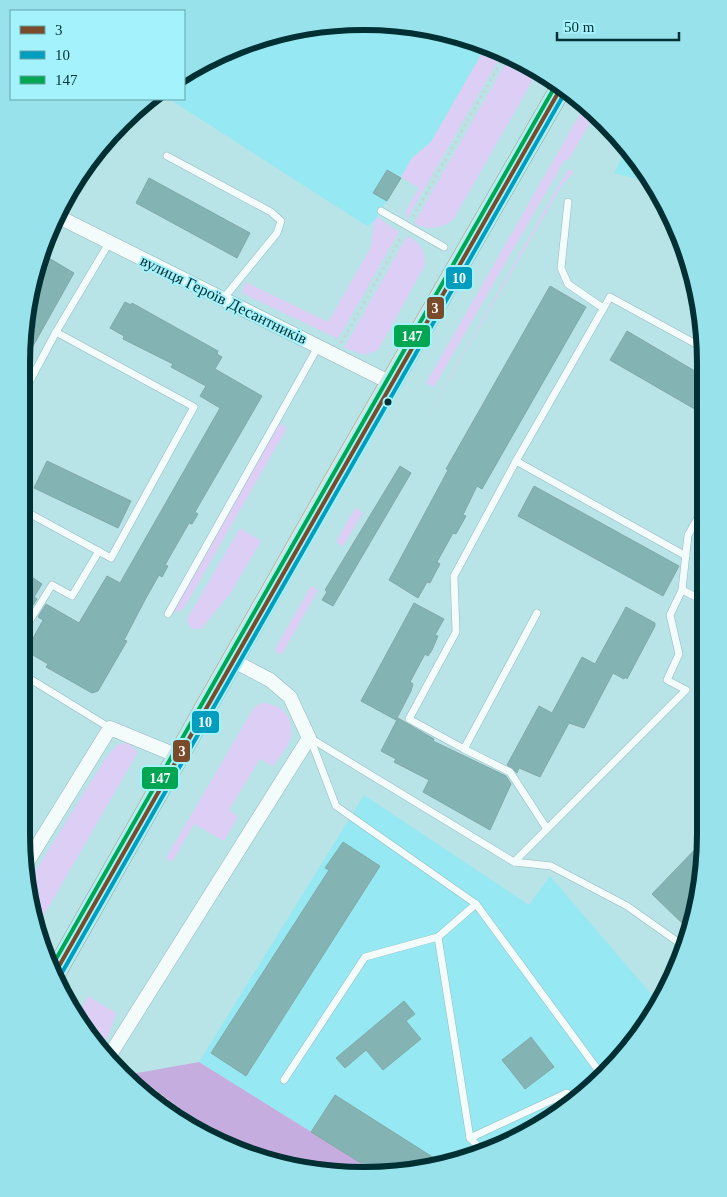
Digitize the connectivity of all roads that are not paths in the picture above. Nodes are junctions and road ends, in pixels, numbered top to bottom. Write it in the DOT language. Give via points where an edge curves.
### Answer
graph roads {
  1 [pos="558,93"];
  2 [pos="167,156"];
  3 [pos="568,202"];
  4 [pos="381,211"];
  5 [pos="63,219"];
  6 [pos="109,243"];
  7 [pos="444,247"];
  8 [pos="223,299"];
  9 [pos="602,308"];
  10 [pos="56,332"];
  11 [pos="696,344"];
  12 [pos="319,345"];
  13 [pos="30,381"];
  14 [pos="391,383"];
  15 [pos="516,461"];
  16 [pos="30,514"];
  17 [pos="697,520"];
  18 [pos="99,551"];
  19 [pos="686,556"];
  20 [pos="682,590"];
  21 [pos="697,598"];
  22 [pos="537,613"];
  23 [pos="168,614"];
  24 [pos="30,621"];
  25 [pos="232,660"];
  26 [pos="30,679"];
  27 [pos="118,729"];
  28 [pos="309,738"];
  29 [pos="464,749"];
  30 [pos="178,756"];
  31 [pos="547,829"];
  32 [pos="31,846"];
  33 [pos="36,848"];
  34 [pos="31,856"];
  35 [pos="514,862"];
  36 [pos="476,904"];
  37 [pos="438,937"];
  38 [pos="678,943"];
  39 [pos="58,968"];
  40 [pos="112,1052"];
  41 [pos="598,1070"];
  42 [pos="284,1080"];
  43 [pos="569,1096"];
  44 [pos="470,1138"];
  45 [pos="478,1146"];
  1 -- 14 [label="main road"];
  2 -- 8 [label="lane" via="271,212 281,221 277,233"];
  3 -- 9 [label="lane" via="561,268 568,284"];
  4 -- 7 [label="lane"];
  5 -- 6 [label="street, вулиця Героїв Десантників"];
  6 -- 8 [label="street, вулиця Героїв Десантників"];
  6 -- 10 [label="lane"];
  8 -- 12 [label="street, вулиця Героїв Десантників"];
  9 -- 11 [label="lane" via="610,298"];
  9 -- 15 [label="lane"];
  10 -- 13 [label="lane"];
  10 -- 18 [label="lane" via="194,407 111,558"];
  12 -- 14 [label="street, вулиця Героїв Десантників"];
  12 -- 23 [label="lane"];
  14 -- 25 [label="main road"];
  15 -- 19 [label="lane"];
  15 -- 29 [label="lane" via="454,576 456,632 408,719"];
  16 -- 18 [label="lane"];
  17 -- 19 [label="lane" via="688,536"];
  18 -- 24 [label="lane" via="72,596 52,585"];
  19 -- 20 [label="lane"];
  20 -- 21 [label="lane"];
  20 -- 31 [label="lane" via="670,615 679,654 667,680 686,690"];
  22 -- 29 [label="lane"];
  25 -- 28 [label="street" via="270,680 290,697"];
  25 -- 30 [label="main road"];
  26 -- 27 [label="lane"];
  27 -- 30 [label="street"];
  27 -- 33 [label="street"];
  28 -- 35 [label="lane"];
  28 -- 36 [label="lane" via="336,806"];
  28 -- 40 [label="street"];
  29 -- 31 [label="lane" via="510,772"];
  30 -- 39 [label="main road"];
  31 -- 35 [label="lane"];
  32 -- 33 [label="lane"];
  33 -- 34 [label="street"];
  35 -- 38 [label="lane" via="551,866 627,906"];
  36 -- 37 [label="lane"];
  36 -- 41 [label="lane"];
  37 -- 42 [label="lane" via="365,957"];
  37 -- 44 [label="lane"];
  43 -- 44 [label="lane" via="567,1093"];
  44 -- 45 [label="lane"];
}
